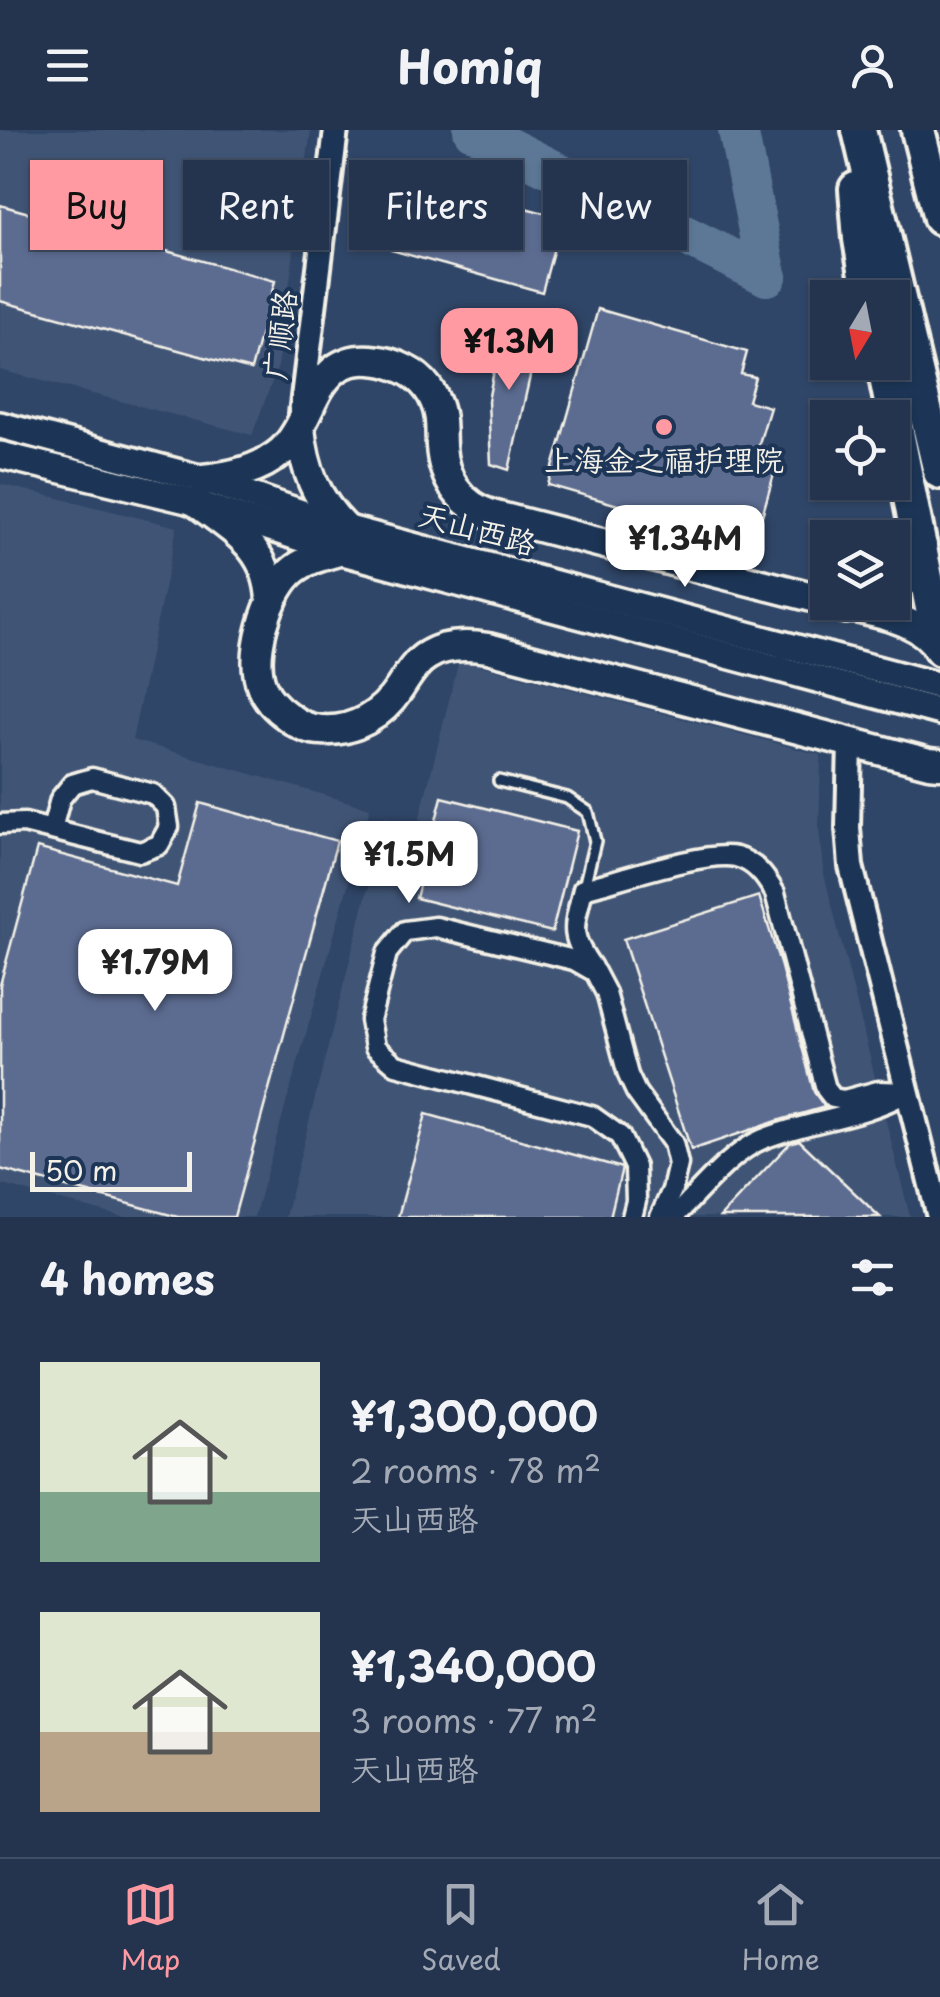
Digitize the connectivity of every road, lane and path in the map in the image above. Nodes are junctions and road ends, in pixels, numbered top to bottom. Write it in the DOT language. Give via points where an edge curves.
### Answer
graph roads {
  1 [pos="336,130"];
  2 [pos="855,130"];
  3 [pos="918,130"];
  4 [pos="940,218"];
  5 [pos="867,280"];
  6 [pos="887,380"];
  7 [pos="0,425"];
  8 [pos="300,428"];
  9 [pos="0,455"];
  10 [pos="940,472"];
  11 [pos="201,492"];
  12 [pos="342,540"];
  13 [pos="920,546"];
  14 [pos="412,559"];
  15 [pos="910,572"];
  16 [pos="810,595"];
  17 [pos="271,601"];
  18 [pos="898,620"];
  19 [pos="940,650"];
  20 [pos="940,686"];
  21 [pos="940,712"];
  22 [pos="850,742"];
  23 [pos="936,765"];
  24 [pos="499,781"];
  25 [pos="0,824"];
  26 [pos="52,829"];
  27 [pos="583,890"];
  28 [pos="596,972"];
  29 [pos="908,1092"];
  30 [pos="632,1217"];
  31 [pos="660,1217"];
  32 [pos="674,1217"];
  33 [pos="939,1217"];
  1 -- 8 [label="street, 广顺路"];
  2 -- 5 [label="highway"];
  2 -- 10 [label="highway"];
  3 -- 4 [label="highway"];
  6 -- 13 [label="highway"];
  7 -- 11 [label="main road, 天山西路"];
  8 -- 11 [label="main road" via="282,451"];
  8 -- 12 [label="main road" via="311,480"];
  8 -- 16 [label="main road" via="318,388 335,370 388,363 412,374 432,395 446,472 476,508"];
  9 -- 11 [label="main road, 天山西路"];
  11 -- 12 [label="main road, 天山西路"];
  11 -- 17 [label="main road" via="258,554"];
  12 -- 14 [label="main road, 天山西路"];
  12 -- 17 [label="main road" via="296,568"];
  13 -- 15 [label="highway"];
  13 -- 19 [label="highway"];
  14 -- 20 [label="main road, 天山西路"];
  14 -- 21 [label="main road, 天山西路"];
  17 -- 22 [label="main road" via="259,650 261,685 278,709 307,728 337,730 367,720 426,656 473,646"];
  18 -- 19 [label="main road" via="919,628"];
  22 -- 23 [label="main road"];
  22 -- 29 [label="street" via="852,866"];
  24 -- 27 [label="lane" via="566,798 588,812 595,841"];
  25 -- 26 [label="street"];
  26 -- 26 [label="street" via="140,852 160,845 169,827 166,807 153,794 92,778 72,784 60,799"];
  27 -- 28 [label="street" via="574,926 578,948"];
  27 -- 29 [label="street" via="704,857 735,857 761,870 774,892 826,1089 844,1100"];
  28 -- 30 [label="street" via="574,960 436,926 405,931 387,952 370,1020 375,1047 396,1065 592,1116 620,1136 635,1167"];
  28 -- 31 [label="street" via="628,1075 674,1143 678,1164"];
  29 -- 32 [label="street" via="882,1106 762,1139"];
  29 -- 33 [label="street"];
}
